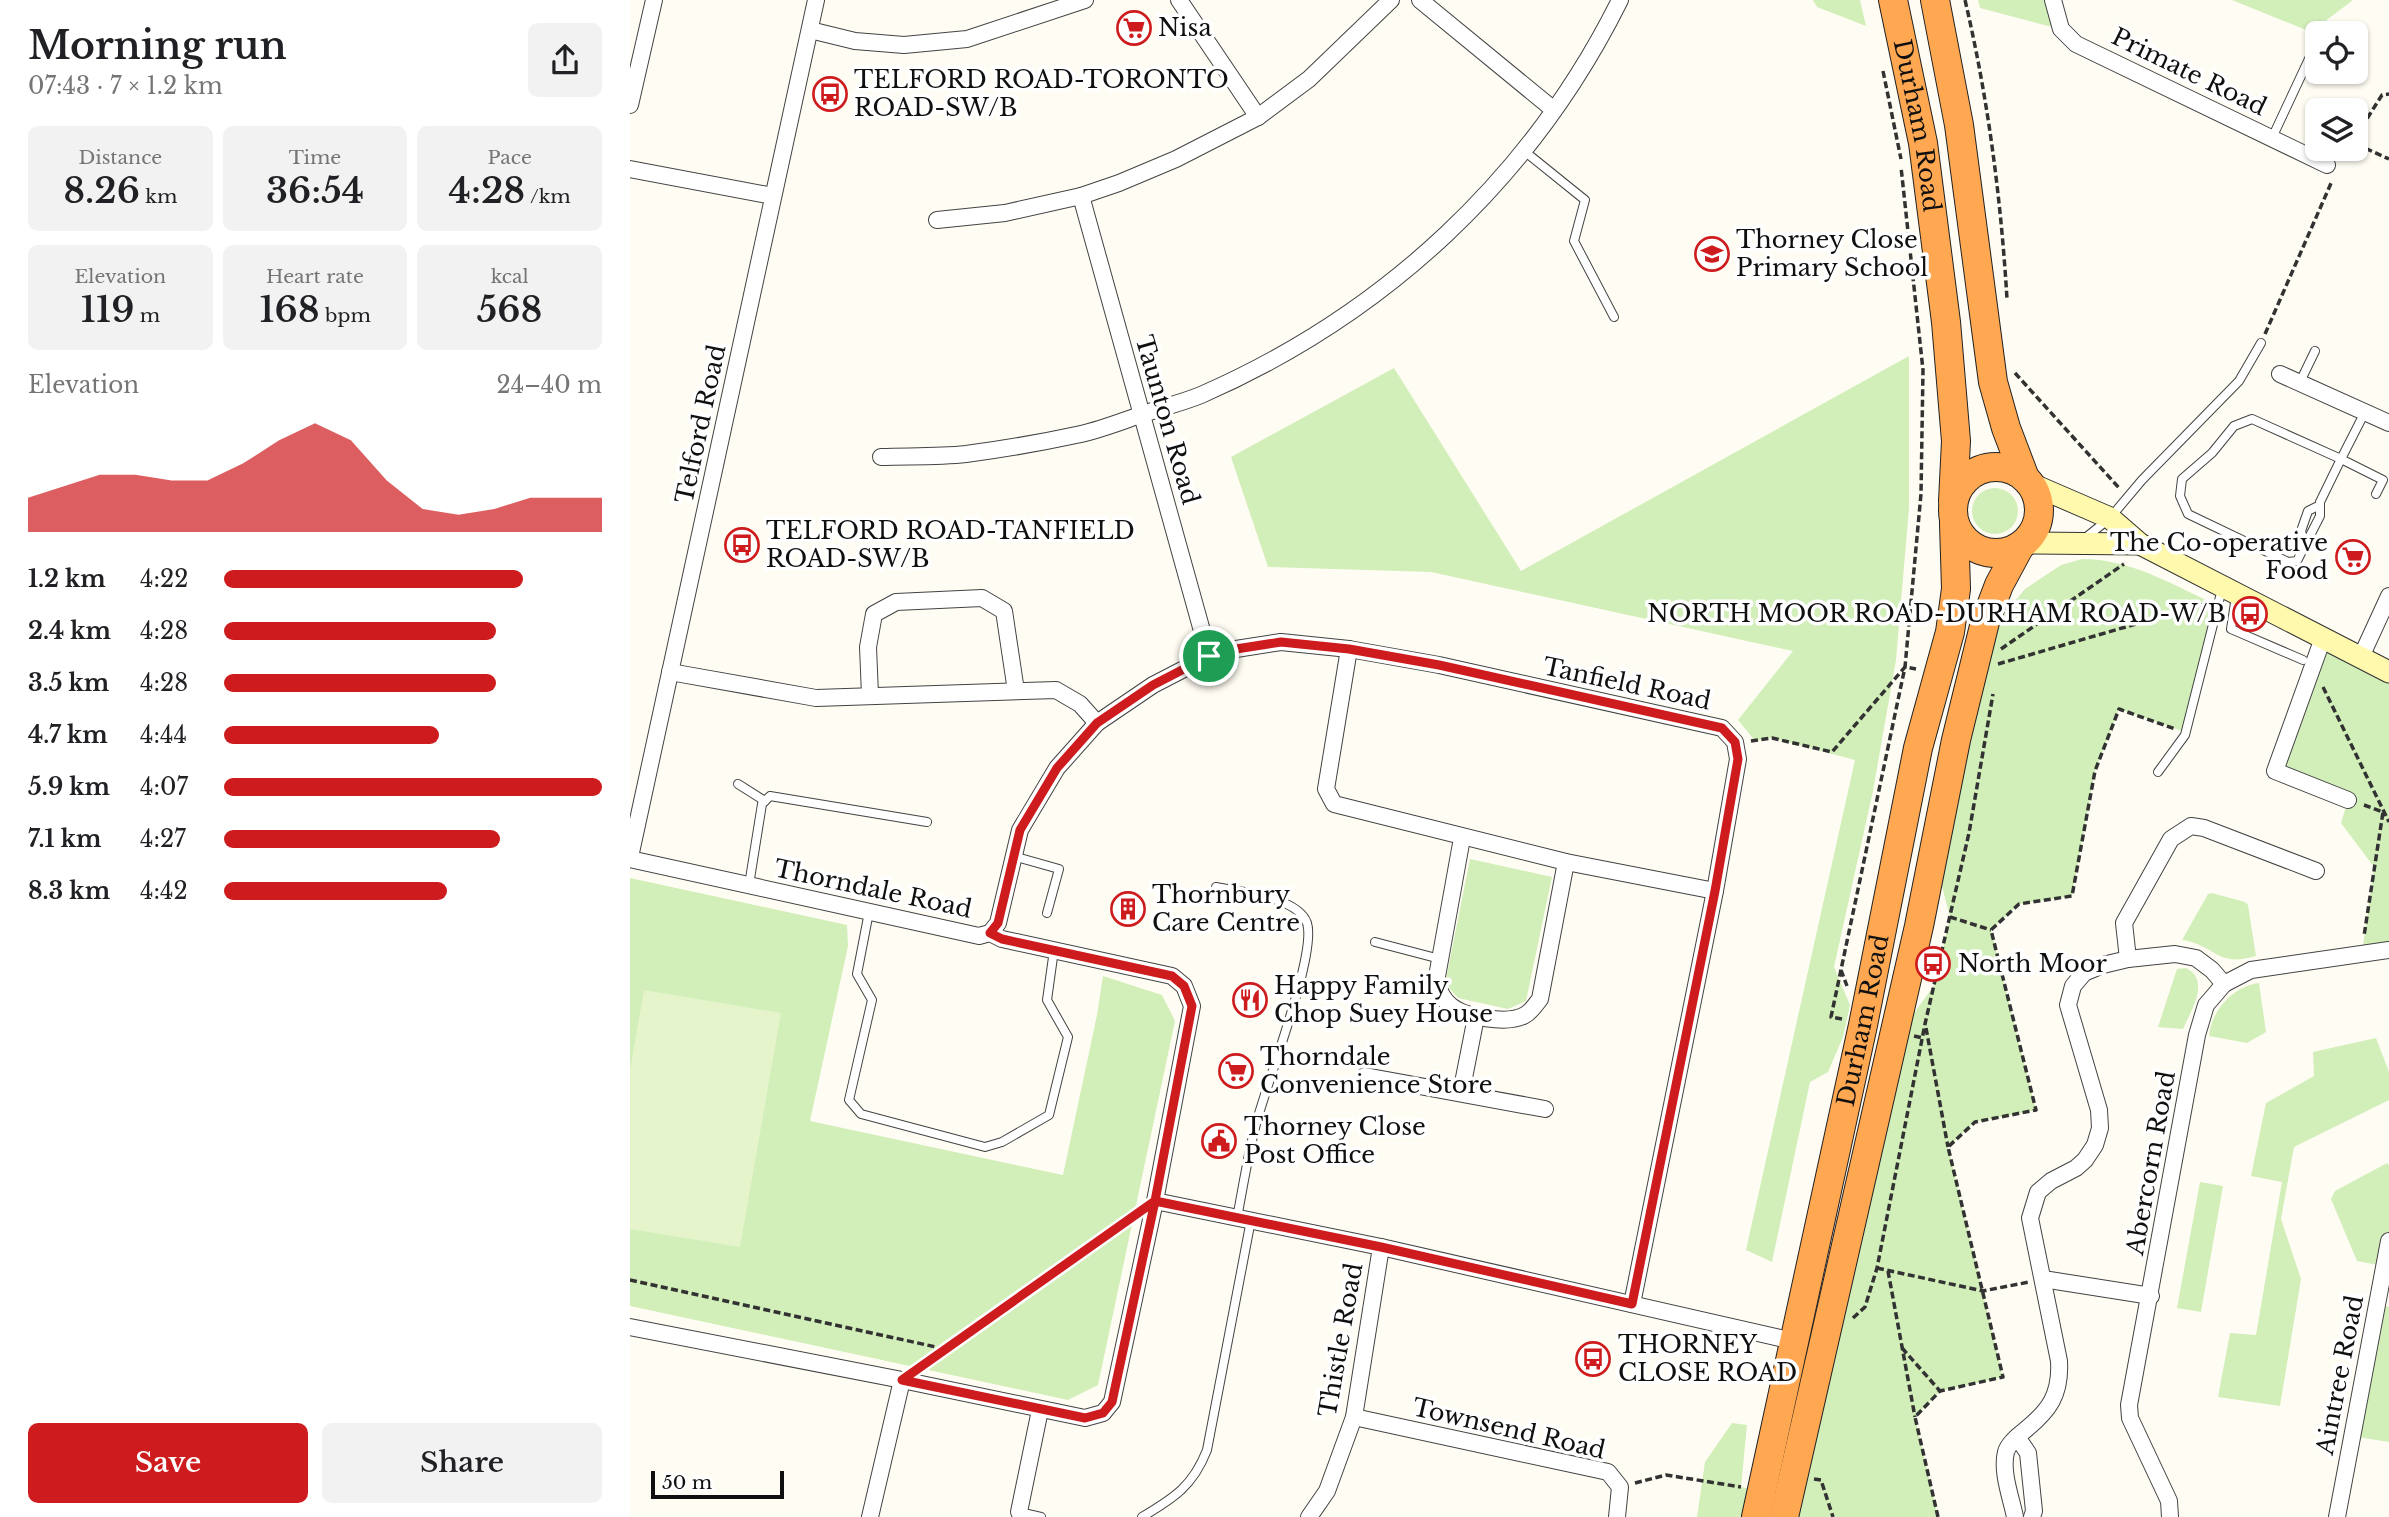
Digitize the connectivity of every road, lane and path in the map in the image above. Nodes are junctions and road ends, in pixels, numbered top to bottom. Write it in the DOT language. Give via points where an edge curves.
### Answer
graph roads {
  1 [pos="654,0"];
  2 [pos="816,0"];
  3 [pos="1085,0"];
  4 [pos="1179,0"];
  5 [pos="1391,0"];
  6 [pos="1420,0"];
  7 [pos="1620,0"];
  8 [pos="1893,0"];
  9 [pos="1935,0"];
  10 [pos="1965,0"];
  11 [pos="2053,0"];
  12 [pos="1053,5"];
  13 [pos="810,30"];
  14 [pos="1882,67"];
  15 [pos="2305,68"];
  16 [pos="2389,94"];
  17 [pos="630,105"];
  18 [pos="1554,110"];
  19 [pos="1258,117"];
  20 [pos="2368,117"];
  21 [pos="2272,138"];
  22 [pos="2368,149"];
  23 [pos="1523,150"];
  24 [pos="2389,159"];
  25 [pos="2339,161"];
  26 [pos="630,169"];
  27 [pos="2332,171"];
  28 [pos="774,196"];
  29 [pos="1081,196"];
  30 [pos="937,220"];
  31 [pos="2007,301"];
  32 [pos="1614,317"];
  33 [pos="2261,343"];
  34 [pos="2315,351"];
  35 [pos="2011,369"];
  36 [pos="2280,374"];
  37 [pos="2300,382"];
  38 [pos="2365,412"];
  39 [pos="1143,414"];
  40 [pos="2389,423"];
  41 [pos="881,457"];
  42 [pos="2341,459"];
  43 [pos="2027,481"];
  44 [pos="2376,494"];
  45 [pos="2128,498"];
  46 [pos="1954,512"];
  47 [pos="2110,518"];
  48 [pos="2079,543"];
  49 [pos="2022,545"];
  50 [pos="2143,546"];
  51 [pos="2226,587"];
  52 [pos="2389,596"];
  53 [pos="2323,638"];
  54 [pos="1349,649"];
  55 [pos="1999,650"];
  56 [pos="1209,656"];
  57 [pos="2361,657"];
  58 [pos="2308,663"];
  59 [pos="1905,667"];
  60 [pos="2389,671"];
  61 [pos="670,672"];
  62 [pos="1940,674"];
  63 [pos="1987,679"];
  64 [pos="1016,691"];
  65 [pos="870,695"];
  66 [pos="1097,723"];
  67 [pos="2182,731"];
  68 [pos="1735,742"];
  69 [pos="2158,772"];
  70 [pos="738,784"];
  71 [pos="2348,800"];
  72 [pos="765,801"];
  73 [pos="2383,812"];
  74 [pos="927,822"];
  75 [pos="2389,822"];
  76 [pos="1462,838"];
  77 [pos="1013,856"];
  78 [pos="630,858"];
  79 [pos="1566,862"];
  80 [pos="2316,871"];
  81 [pos="748,885"];
  82 [pos="1216,887"];
  83 [pos="1715,891"];
  84 [pos="869,912"];
  85 [pos="1047,913"];
  86 [pos="1950,918"];
  87 [pos="1991,930"];
  88 [pos="990,933"];
  89 [pos="1375,942"];
  90 [pos="1054,949"];
  91 [pos="2389,950"];
  92 [pos="2362,953"];
  93 [pos="1440,959"];
  94 [pos="2128,959"];
  95 [pos="2224,984"];
  96 [pos="1476,1017"];
  97 [pos="1925,1024"];
  98 [pos="1863,1025"];
  99 [pos="1365,1076"];
  100 [pos="1461,1093"];
  101 [pos="1545,1108"];
  102 [pos="1948,1147"];
  103 [pos="1155,1201"];
  104 [pos="1244,1219"];
  105 [pos="1381,1247"];
  106 [pos="2388,1253"];
  107 [pos="1888,1271"];
  108 [pos="2043,1279"];
  109 [pos="630,1280"];
  110 [pos="1983,1291"];
  111 [pos="2151,1296"];
  112 [pos="1632,1304"];
  113 [pos="630,1327"];
  114 [pos="1809,1344"];
  115 [pos="1902,1348"];
  116 [pos="944,1349"];
  117 [pos="902,1380"];
  118 [pos="1940,1391"];
  119 [pos="1040,1410"];
  120 [pos="1353,1417"];
  121 [pos="1915,1417"];
  122 [pos="2017,1437"];
  123 [pos="1764,1472"];
  124 [pos="1794,1476"];
  125 [pos="1620,1487"];
  126 [pos="1019,1512"];
  127 [pos="870,1517"];
  128 [pos="1041,1517"];
  129 [pos="1142,1517"];
  130 [pos="1309,1517"];
  131 [pos="1617,1517"];
  132 [pos="1756,1517"];
  133 [pos="1784,1517"];
  134 [pos="1833,1517"];
  135 [pos="1938,1517"];
  136 [pos="2015,1517"];
  137 [pos="2032,1517"];
  138 [pos="2170,1517"];
  139 [pos="2337,1517"];
  1 -- 17 [label="street"];
  2 -- 13 [label="street, Telford Road"];
  3 -- 12 [label="street"];
  4 -- 19 [label="street"];
  5 -- 19 [label="street" via="1309,79"];
  6 -- 18 [label="street"];
  7 -- 18 [label="street"];
  8 -- 46 [label="highway, Durham Road" via="1923,143 1946,322 1956,441"];
  9 -- 43 [label="highway, Durham Road" via="1959,125 1993,382"];
  10 -- 31 [label="path" via="1993,148"];
  11 -- 21 [label="street, Primate Road" via="2062,29 2076,44"];
  12 -- 13 [label="street" via="967,38 904,45 855,41"];
  13 -- 28 [label="street, Telford Road"];
  14 -- 59 [label="path" via="1901,161 1923,370 1921,494"];
  15 -- 21 [label="lane"];
  16 -- 20 [label="path" via="2382,95"];
  18 -- 23 [label="street"];
  19 -- 29 [label="street" via="1176,159"];
  21 -- 27 [label="street, Primate Road"];
  22 -- 24 [label="path"];
  23 -- 32 [label="lane" via="1585,200 1574,241"];
  23 -- 39 [label="street" via="1494,188 1429,253 1343,319 1199,396"];
  25 -- 27 [label="path"];
  26 -- 28 [label="street"];
  27 -- 33 [label="path"];
  28 -- 61 [label="street, Telford Road"];
  29 -- 30 [label="street" via="1004,213"];
  29 -- 39 [label="street, Taunton Road"];
  33 -- 45 [label="lane" via="2239,382"];
  34 -- 37 [label="lane"];
  35 -- 45 [label="path"];
  36 -- 37 [label="street"];
  37 -- 38 [label="street"];
  38 -- 40 [label="street"];
  38 -- 42 [label="lane"];
  39 -- 41 [label="street" via="1082,434 978,452"];
  39 -- 56 [label="street, Taunton Road"];
  42 -- 42 [label="lane" via="2252,419 2234,426 2182,479 2179,496 2188,514 2288,562 2297,561 2305,546 2301,531 2308,512 2320,505"];
  42 -- 44 [label="lane" via="2384,480"];
  43 -- 46 [label="highway" via="2001,467 1976,472 1958,489"];
  43 -- 47 [label="street"];
  43 -- 49 [label="highway, Durham Road" via="2038,500 2039,513"];
  45 -- 47 [label="lane"];
  46 -- 49 [label="highway" via="1960,535 1980,551 1994,554"];
  46 -- 62 [label="highway, Durham Road" via="1956,589"];
  47 -- 48 [label="lane"];
  47 -- 50 [label="street"];
  48 -- 49 [label="street"];
  48 -- 50 [label="street"];
  49 -- 63 [label="highway, Durham Road" via="1985,622"];
  50 -- 51 [label="street"];
  50 -- 55 [label="path"];
  51 -- 53 [label="street"];
  51 -- 58 [label="lane" via="2231,629"];
  51 -- 63 [label="path" via="2214,602 1998,664"];
  51 -- 69 [label="lane" via="2185,735"];
  52 -- 57 [label="street"];
  53 -- 57 [label="street"];
  53 -- 58 [label="street"];
  54 -- 56 [label="street, Tanfield Road" via="1281,642"];
  54 -- 68 [label="street, Tanfield Road" via="1722,728"];
  54 -- 76 [label="street" via="1326,789 1334,804"];
  56 -- 66 [label="street, Tanfield Road" via="1153,685"];
  57 -- 60 [label="street"];
  58 -- 71 [label="street" via="2274,771"];
  58 -- 73 [label="path"];
  59 -- 62 [label="path"];
  59 -- 68 [label="path" via="1832,752 1772,738"];
  59 -- 98 [label="path" via="1831,1017"];
  61 -- 65 [label="street" via="816,698"];
  61 -- 78 [label="street, Telford Road"];
  62 -- 98 [label="highway, Durham Road" via="1918,748"];
  63 -- 86 [label="path" via="1969,833"];
  63 -- 114 [label="highway, Durham Road" via="1956,740 1919,926"];
  64 -- 65 [label="street"];
  64 -- 65 [label="street" via="1004,611 982,598 895,602 874,614 868,648"];
  64 -- 66 [label="street" via="1056,690 1080,704"];
  66 -- 77 [label="street, Tanfield Road" via="1057,768 1020,830"];
  67 -- 87 [label="path" via="2119,709 2095,771 2071,896 2019,904"];
  68 -- 83 [label="street" via="1738,759"];
  70 -- 72 [label="lane"];
  71 -- 73 [label="path"];
  72 -- 74 [label="lane" via="770,796"];
  72 -- 81 [label="lane"];
  73 -- 75 [label="path"];
  73 -- 92 [label="path"];
  76 -- 79 [label="street"];
  76 -- 93 [label="street"];
  77 -- 85 [label="lane" via="1059,869"];
  77 -- 88 [label="street, Tanfield Road" via="998,923"];
  78 -- 81 [label="street, Thorndale Road"];
  79 -- 83 [label="street"];
  79 -- 96 [label="street" via="1540,999 1526,1015 1510,1020"];
  80 -- 94 [label="street" via="2191,827 2171,839 2124,923"];
  81 -- 84 [label="street, Thorndale Road"];
  82 -- 104 [label="lane" via="1287,903 1307,923 1308,942 1297,990 1256,1125"];
  83 -- 112 [label="street"];
  84 -- 88 [label="street, Thorndale Road" via="979,936"];
  84 -- 90 [label="lane" via="857,974 872,1000 849,1100 861,1114 985,1147 1049,1115 1068,1037 1047,1000"];
  86 -- 87 [label="path"];
  86 -- 97 [label="path"];
  87 -- 102 [label="path" via="2036,1110 1975,1122"];
  88 -- 90 [label="street, Thorndale Road"];
  89 -- 93 [label="lane"];
  90 -- 103 [label="street, Thorndale Road" via="1172,976 1184,986 1192,1006"];
  91 -- 92 [label="street, Abercorn Road"];
  92 -- 95 [label="street, Abercorn Road" via="2259,967"];
  93 -- 96 [label="street" via="1436,982 1440,993 1450,1006"];
  94 -- 95 [label="street" via="2175,954 2196,958"];
  94 -- 108 [label="street" via="2084,973 2073,986 2068,1005 2099,1110 2100,1128 2085,1160 2051,1181 2034,1202 2030,1218"];
  95 -- 111 [label="street, Abercorn Road" via="2206,1005 2197,1035"];
  96 -- 100 [label="street"];
  97 -- 102 [label="path"];
  97 -- 107 [label="path" via="1877,1268"];
  98 -- 114 [label="highway, Durham Road"];
  99 -- 100 [label="street"];
  100 -- 101 [label="street"];
  102 -- 110 [label="path"];
  103 -- 104 [label="street"];
  103 -- 116 [label="path"];
  103 -- 119 [label="street, Thorndale Road" via="1112,1402 1103,1413 1085,1418"];
  104 -- 105 [label="street"];
  104 -- 129 [label="lane" via="1207,1450 1185,1488"];
  105 -- 112 [label="street"];
  105 -- 120 [label="street, Thistle Road"];
  106 -- 139 [label="street, Aintree Road"];
  107 -- 110 [label="path"];
  107 -- 115 [label="path"];
  108 -- 110 [label="path"];
  108 -- 111 [label="street"];
  108 -- 122 [label="street" via="2060,1378 2054,1399 2042,1416"];
  109 -- 116 [label="path"];
  110 -- 118 [label="path" via="2003,1377"];
  111 -- 138 [label="street, Abercorn Road" via="2130,1418 2169,1501"];
  112 -- 114 [label="street"];
  113 -- 117 [label="street, Thorndale Road"];
  114 -- 123 [label="highway, Durham Road"];
  114 -- 124 [label="highway, Durham Road"];
  115 -- 118 [label="path"];
  115 -- 121 [label="path"];
  116 -- 117 [label="path"];
  117 -- 119 [label="street, Thorndale Road"];
  117 -- 127 [label="street"];
  118 -- 121 [label="path"];
  119 -- 126 [label="street"];
  120 -- 125 [label="street, Townsend Road" via="1608,1472"];
  120 -- 130 [label="street, Thistle Road" via="1327,1491"];
  121 -- 135 [label="path"];
  122 -- 136 [label="street" via="2007,1448 2004,1465"];
  122 -- 137 [label="street" via="2028,1453"];
  123 -- 125 [label="path" via="1753,1471 1741,1487 1667,1475"];
  123 -- 132 [label="highway, Durham Road"];
  124 -- 133 [label="highway, Durham Road"];
  124 -- 134 [label="path" via="1821,1480"];
  125 -- 131 [label="street, Townsend Road"];
  126 -- 128 [label="lane"];
}
